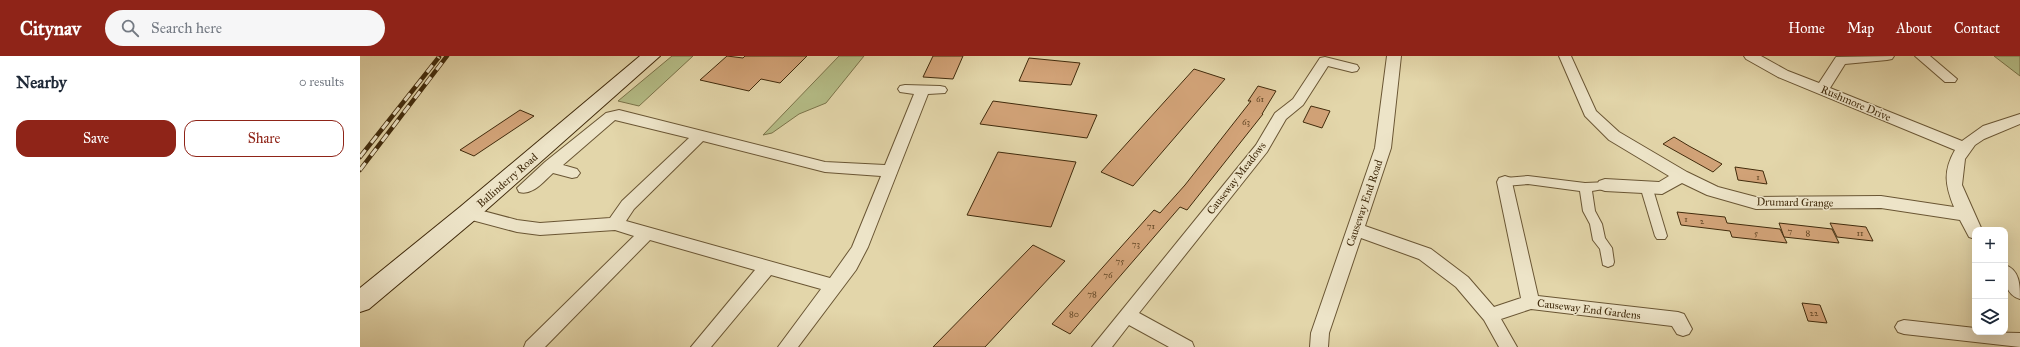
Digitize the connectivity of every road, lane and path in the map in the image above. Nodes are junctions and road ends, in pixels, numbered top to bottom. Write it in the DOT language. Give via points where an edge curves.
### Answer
graph roads {
  1 [pos="651,56"];
  2 [pos="1394,56"];
  3 [pos="1751,56"];
  4 [pos="1887,56"];
  5 [pos="1922,56"];
  6 [pos="1565,57"];
  7 [pos="1838,58"];
  8 [pos="1352,68"];
  9 [pos="1950,79"];
  10 [pos="905,89"];
  11 [pos="1822,89"];
  12 [pos="923,90"];
  13 [pos="940,90"];
  14 [pos="2020,119"];
  15 [pos="701,135"];
  16 [pos="1963,147"];
  17 [pos="550,166"];
  18 [pos="891,171"];
  19 [pos="572,173"];
  20 [pos="1681,176"];
  21 [pos="1505,182"];
  22 [pos="1605,185"];
  23 [pos="1646,186"];
  24 [pos="1585,187"];
  25 [pos="525,188"];
  26 [pos="468,214"];
  27 [pos="1965,215"];
  28 [pos="615,224"];
  29 [pos="1972,228"];
  30 [pos="1355,229"];
  31 [pos="647,233"];
  32 [pos="1662,236"];
  33 [pos="1608,262"];
  34 [pos="768,267"];
  35 [pos="2008,269"];
  36 [pos="2020,269"];
  37 [pos="2008,276"];
  38 [pos="833,286"];
  39 [pos="2020,292"];
  40 [pos="360,302"];
  41 [pos="1531,302"];
  42 [pos="1127,315"];
  43 [pos="1490,315"];
  44 [pos="1904,327"];
  45 [pos="1683,329"];
  46 [pos="2020,341"];
  47 [pos="533,347"];
  48 [pos="700,347"];
  49 [pos="788,347"];
  50 [pos="1101,347"];
  51 [pos="1185,347"];
  52 [pos="1319,347"];
  53 [pos="1508,347"];
  1 -- 26 [label="main road, Ballinderry Road"];
  2 -- 30 [label="street, Causeway End Road" via="1383,148"];
  3 -- 11 [label="street, Rushmore Drive" via="1783,74"];
  4 -- 7 [label="street"];
  5 -- 9 [label="street"];
  6 -- 20 [label="street, Drumard Grange" via="1590,113 1614,136"];
  7 -- 11 [label="street"];
  8 -- 42 [label="street, Causeway Meadows" via="1325,61 1298,102 1280,116 1262,148"];
  10 -- 12 [label="street"];
  11 -- 16 [label="street, Rushmore Drive"];
  12 -- 13 [label="street"];
  12 -- 18 [label="street"];
  14 -- 16 [label="street" via="1978,134"];
  15 -- 17 [label="street" via="619,115 611,116"];
  15 -- 18 [label="street" via="825,167"];
  15 -- 28 [label="street" via="628,205"];
  16 -- 27 [label="street" via="1956,161 1954,184"];
  17 -- 19 [label="street"];
  17 -- 25 [label="street"];
  18 -- 38 [label="street" via="860,247 850,265"];
  20 -- 23 [label="street" via="1662,188"];
  20 -- 27 [label="street, Drumard Grange" via="1713,191 1756,203 1881,202"];
  21 -- 24 [label="street" via="1528,180"];
  21 -- 41 [label="street"];
  22 -- 23 [label="street"];
  22 -- 24 [label="street"];
  23 -- 32 [label="street"];
  24 -- 33 [label="street" via="1589,211 1596,224 1599,240 1606,248"];
  26 -- 28 [label="street" via="540,229"];
  26 -- 40 [label="main road, Ballinderry Road"];
  27 -- 29 [label="street"];
  28 -- 31 [label="street"];
  30 -- 43 [label="street" via="1425,254 1462,282"];
  30 -- 52 [label="street, Causeway End Road" via="1320,333"];
  31 -- 34 [label="street"];
  31 -- 47 [label="street"];
  34 -- 38 [label="street"];
  34 -- 48 [label="street"];
  35 -- 36 [label="street"];
  37 -- 39 [label="street"];
  38 -- 49 [label="street"];
  41 -- 43 [label="street, Causeway End Gardens"];
  41 -- 45 [label="street, Causeway End Gardens" via="1678,319"];
  42 -- 50 [label="street, Causeway Meadows"];
  42 -- 51 [label="street"];
  43 -- 53 [label="street"];
  44 -- 46 [label="street"];
}
